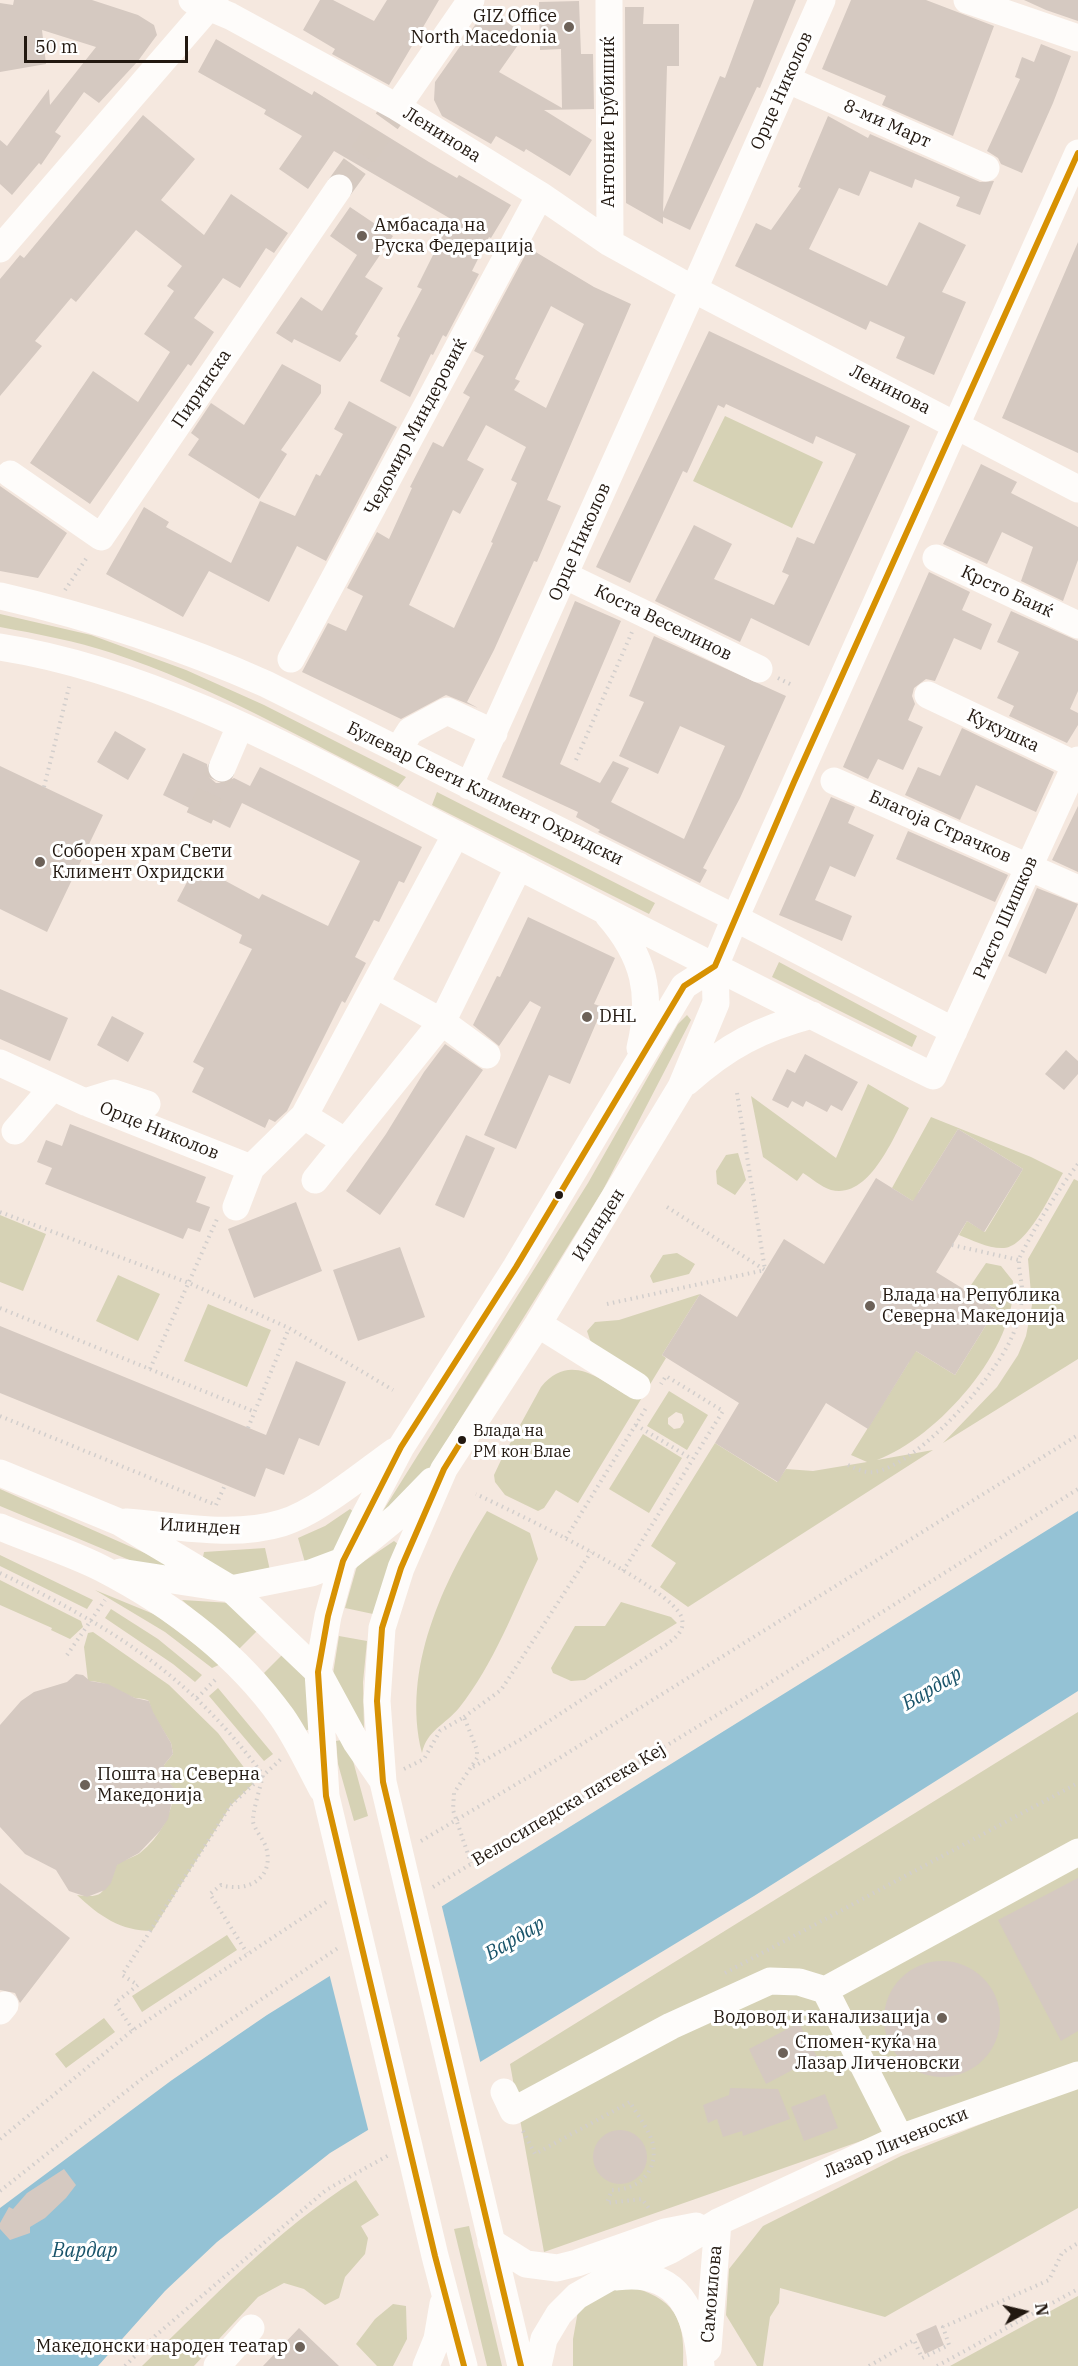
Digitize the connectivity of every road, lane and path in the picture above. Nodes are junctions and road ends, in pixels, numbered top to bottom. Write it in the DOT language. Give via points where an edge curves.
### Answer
graph roads {
  1 [pos="471,0"];
  2 [pos="609,0"];
  3 [pos="822,0"];
  4 [pos="967,0"];
  5 [pos="205,2"];
  6 [pos="1078,38"];
  7 [pos="788,80"];
  8 [pos="397,106"];
  9 [pos="1078,153"];
  10 [pos="986,168"];
  11 [pos="339,188"];
  12 [pos="540,195"];
  13 [pos="610,243"];
  14 [pos="0,249"];
  15 [pos="693,289"];
  16 [pos="955,423"];
  17 [pos="10,474"];
  18 [pos="1078,489"];
  19 [pos="101,537"];
  20 [pos="936,558"];
  21 [pos="566,576"];
  22 [pos="64,590"];
  23 [pos="0,596"];
  24 [pos="641,612"];
  25 [pos="1078,625"];
  26 [pos="0,647"];
  27 [pos="291,659"];
  28 [pos="759,669"];
  29 [pos="70,683"];
  30 [pos="928,695"];
  31 [pos="240,726"];
  32 [pos="494,733"];
  33 [pos="398,750"];
  34 [pos="576,760"];
  35 [pos="1077,764"];
  36 [pos="222,768"];
  37 [pos="834,781"];
  38 [pos="469,786"];
  39 [pos="44,787"];
  40 [pos="456,834"];
  41 [pos="519,866"];
  42 [pos="1030,866"];
  43 [pos="1078,889"];
  44 [pos="601,907"];
  45 [pos="735,918"];
  46 [pos="715,966"];
  47 [pos="376,986"];
  48 [pos="812,1015"];
  49 [pos="442,1022"];
  50 [pos="954,1031"];
  51 [pos="487,1054"];
  52 [pos="638,1061"];
  53 [pos="0,1064"];
  54 [pos="681,1087"];
  55 [pos="52,1088"];
  56 [pos="737,1094"];
  57 [pos="85,1101"];
  58 [pos="147,1104"];
  59 [pos="304,1116"];
  60 [pos="15,1131"];
  61 [pos="346,1142"];
  62 [pos="1078,1164"];
  63 [pos="251,1168"];
  64 [pos="315,1180"];
  65 [pos="236,1207"];
  66 [pos="668,1207"];
  67 [pos="0,1212"];
  68 [pos="952,1245"];
  69 [pos="1019,1260"];
  70 [pos="765,1270"];
  71 [pos="189,1284"];
  72 [pos="607,1304"];
  73 [pos="0,1308"];
  74 [pos="538,1324"];
  75 [pos="289,1328"];
  76 [pos="150,1369"];
  77 [pos="393,1390"];
  78 [pos="649,1392"];
  79 [pos="255,1412"];
  80 [pos="0,1416"];
  81 [pos="636,1425"];
  82 [pos="248,1428"];
  83 [pos="1078,1434"];
  84 [pos="401,1447"];
  85 [pos="692,1459"];
  86 [pos="848,1465"];
  87 [pos="444,1469"];
  88 [pos="0,1473"];
  89 [pos="225,1485"];
  90 [pos="1078,1489"];
  91 [pos="476,1494"];
  92 [pos="216,1505"];
  93 [pos="224,1508"];
  94 [pos="119,1522"];
  95 [pos="0,1527"];
  96 [pos="566,1538"];
  97 [pos="591,1552"];
  98 [pos="343,1561"];
  99 [pos="101,1568"];
  100 [pos="623,1571"];
  101 [pos="0,1573"];
  102 [pos="231,1589"];
  103 [pos="105,1600"];
  104 [pos="93,1620"];
  105 [pos="67,1656"];
  106 [pos="318,1672"];
  107 [pos="215,1680"];
  108 [pos="197,1698"];
  109 [pos="464,1717"];
  110 [pos="282,1758"];
  111 [pos="473,1767"];
  112 [pos="263,1775"];
  113 [pos="393,1776"];
  114 [pos="326,1796"];
  115 [pos="456,1819"];
  116 [pos="416,1844"];
  117 [pos="1078,1852"];
  118 [pos="471,1863"];
  119 [pos="432,1888"];
  120 [pos="337,1896"];
  121 [pos="342,1945"];
  122 [pos="247,1953"];
  123 [pos="825,1990"];
  124 [pos="133,2030"];
  125 [pos="1078,2075"];
  126 [pos="509,2102"];
  127 [pos="900,2138"];
  128 [pos="0,2139"];
  129 [pos="0,2191"];
  130 [pos="642,2199"];
  131 [pos="718,2222"];
  132 [pos="491,2242"];
  133 [pos="1078,2243"];
  134 [pos="607,2279"];
  135 [pos="1078,2289"];
  136 [pos="445,2291"];
  137 [pos="251,2328"];
  138 [pos="155,2336"];
  139 [pos="125,2366"];
  140 [pos="217,2366"];
  141 [pos="426,2366"];
  142 [pos="464,2366"];
  143 [pos="521,2366"];
  144 [pos="538,2366"];
  145 [pos="701,2366"];
  146 [pos="706,2366"];
  147 [pos="869,2366"];
  148 [pos="937,2366"];
  1 -- 8 [label="street"];
  2 -- 13 [label="street, Антоние Грубишиќ"];
  3 -- 7 [label="street, Орце Николов"];
  4 -- 6 [label="street"];
  5 -- 8 [label="street, Ленинова"];
  5 -- 14 [label="street"];
  7 -- 10 [label="street, 8-ми Март"];
  7 -- 15 [label="street, Орце Николов"];
  8 -- 12 [label="street, Ленинова"];
  9 -- 16 [label="street, Илинден"];
  11 -- 19 [label="street, Пиринска"];
  12 -- 13 [label="street, Ленинова"];
  12 -- 27 [label="street, Чедомир Миндеровиќ"];
  13 -- 15 [label="street, Ленинова"];
  15 -- 16 [label="street, Ленинова"];
  15 -- 21 [label="street, Орце Николов"];
  16 -- 18 [label="street, Ленинова"];
  16 -- 45 [label="street, Илинден"];
  17 -- 19 [label="street"];
  19 -- 22 [label="path"];
  20 -- 25 [label="street, Крсто Баиќ"];
  21 -- 24 [label="street, Коста Веселинов"];
  21 -- 32 [label="street, Орце Николов"];
  23 -- 33 [label="street, Булевар Свети Климент Охридски" via="91,619 205,657"];
  24 -- 28 [label="street, Коста Веселинов"];
  24 -- 34 [label="path"];
  26 -- 31 [label="street" via="30,651 144,685"];
  29 -- 39 [label="path"];
  30 -- 35 [label="street, Кукушка"];
  31 -- 36 [label="street"];
  31 -- 40 [label="street"];
  32 -- 33 [label="street" via="447,711 410,731"];
  32 -- 38 [label="street, Орце Николов"];
  33 -- 38 [label="street, Булевар Свети Климент Охридски"];
  35 -- 42 [label="street, Ристо Шишков"];
  37 -- 42 [label="street, Благоја Страчков"];
  38 -- 45 [label="street, Булевар Свети Климент Охридски"];
  40 -- 41 [label="street"];
  40 -- 47 [label="street"];
  41 -- 44 [label="street"];
  41 -- 49 [label="street"];
  42 -- 43 [label="street, Благоја Страчков"];
  42 -- 50 [label="street, Ристо Шишков"];
  44 -- 46 [label="street"];
  44 -- 52 [label="street" via="634,950 643,975 646,1014"];
  45 -- 46 [label="street, Илинден"];
  45 -- 50 [label="street, Булевар Свети Климент Охридски"];
  46 -- 48 [label="street"];
  46 -- 52 [label="street, Илинден" via="684,986"];
  46 -- 54 [label="street, Илинден" via="716,1003"];
  47 -- 49 [label="street"];
  47 -- 59 [label="street"];
  48 -- 50 [label="street, Ристо Шишков" via="933,1076"];
  48 -- 54 [label="street" via="751,1035 708,1063"];
  49 -- 51 [label="street"];
  49 -- 61 [label="street"];
  52 -- 84 [label="street, Илинден" via="516,1267"];
  53 -- 55 [label="street, Орце Николов"];
  54 -- 74 [label="street, Илинден"];
  55 -- 57 [label="street, Орце Николов"];
  55 -- 60 [label="street"];
  56 -- 70 [label="path"];
  57 -- 58 [label="street" via="114,1093"];
  57 -- 63 [label="street, Орце Николов"];
  59 -- 61 [label="street"];
  59 -- 63 [label="street"];
  61 -- 64 [label="street"];
  62 -- 69 [label="path"];
  63 -- 65 [label="street"];
  66 -- 70 [label="path"];
  67 -- 71 [label="path"];
  68 -- 69 [label="path"];
  69 -- 86 [label="path" via="1022,1299 1015,1328 1006,1351 980,1388 951,1419 902,1460 876,1472"];
  70 -- 72 [label="path"];
  71 -- 75 [label="path"];
  71 -- 76 [label="path"];
  73 -- 76 [label="path"];
  74 -- 78 [label="street"];
  74 -- 87 [label="street, Илинден"];
  75 -- 77 [label="path"];
  75 -- 79 [label="path"];
  76 -- 79 [label="path"];
  78 -- 81 [label="path"];
  78 -- 85 [label="path" via="666,1376 723,1411"];
  79 -- 82 [label="path"];
  80 -- 92 [label="path"];
  81 -- 85 [label="path"];
  81 -- 96 [label="path"];
  83 -- 115 [label="path"];
  84 -- 94 [label="street, Илинден" via="328,1499 281,1524 241,1531"];
  84 -- 98 [label="street, Илинден"];
  85 -- 100 [label="path"];
  87 -- 98 [label="street, Илинден" via="398,1516"];
  87 -- 113 [label="street, Илинден" via="401,1568 382,1628 377,1701"];
  88 -- 94 [label="street"];
  89 -- 92 [label="path"];
  90 -- 118 [label="path, Велосипедска патека Кеј" via="617,1777"];
  91 -- 96 [label="path"];
  92 -- 93 [label="path"];
  94 -- 102 [label="street"];
  95 -- 99 [label="street"];
  96 -- 97 [label="path"];
  97 -- 100 [label="path"];
  97 -- 109 [label="path" via="510,1678 492,1699"];
  98 -- 102 [label="street, Илинден" via="292,1578"];
  98 -- 106 [label="street, Илинден"];
  99 -- 102 [label="street, Илинден"];
  99 -- 114 [label="street" via="194,1626 241,1668 283,1718"];
  100 -- 111 [label="path" via="679,1612 683,1625 678,1635"];
  101 -- 104 [label="path"];
  102 -- 106 [label="street"];
  103 -- 104 [label="path"];
  104 -- 105 [label="path"];
  104 -- 108 [label="path" via="150,1658"];
  106 -- 113 [label="street" via="356,1742"];
  106 -- 114 [label="street, Илинден"];
  107 -- 108 [label="path"];
  108 -- 112 [label="path"];
  109 -- 111 [label="path" via="477,1750"];
  109 -- 113 [label="path" via="440,1731 424,1759"];
  110 -- 112 [label="path"];
  111 -- 115 [label="path" via="454,1793"];
  112 -- 122 [label="path" via="253,1822 267,1849 266,1871 254,1885 241,1888 221,1884 210,1894"];
  112 -- 124 [label="path" via="231,1805 122,1975 138,1985 115,2003"];
  113 -- 132 [label="street"];
  114 -- 136 [label="street"];
  115 -- 116 [label="path"];
  115 -- 118 [label="path"];
  117 -- 123 [label="street"];
  118 -- 119 [label="path, Велосипедска патека Кеј"];
  120 -- 122 [label="path"];
  121 -- 129 [label="path" via="153,2071"];
  122 -- 124 [label="path"];
  123 -- 126 [label="street" via="799,1982 770,1981"];
  123 -- 127 [label="street"];
  124 -- 128 [label="path"];
  125 -- 127 [label="street, Лазар Личеноски"];
  126 -- 130 [label="path" via="535,2154 630,2102 652,2143 653,2160 641,2183 627,2190 612,2190 607,2203"];
  127 -- 131 [label="street, Лазар Личеноски"];
  131 -- 132 [label="street" via="665,2232 557,2268 526,2264"];
  131 -- 134 [label="street" via="671,2250"];
  131 -- 146 [label="street, Самоилова"];
  132 -- 143 [label="street"];
  133 -- 147 [label="path" via="1062,2253 1048,2280 943,2327 950,2345 922,2358 914,2340"];
  134 -- 144 [label="street" via="577,2296 560,2314 544,2339"];
  134 -- 145 [label="street" via="647,2276 675,2290 692,2315"];
  135 -- 148 [label="path"];
  136 -- 141 [label="street" via="437,2339"];
  136 -- 142 [label="street"];
  137 -- 140 [label="street"];
  138 -- 139 [label="path"];
}
